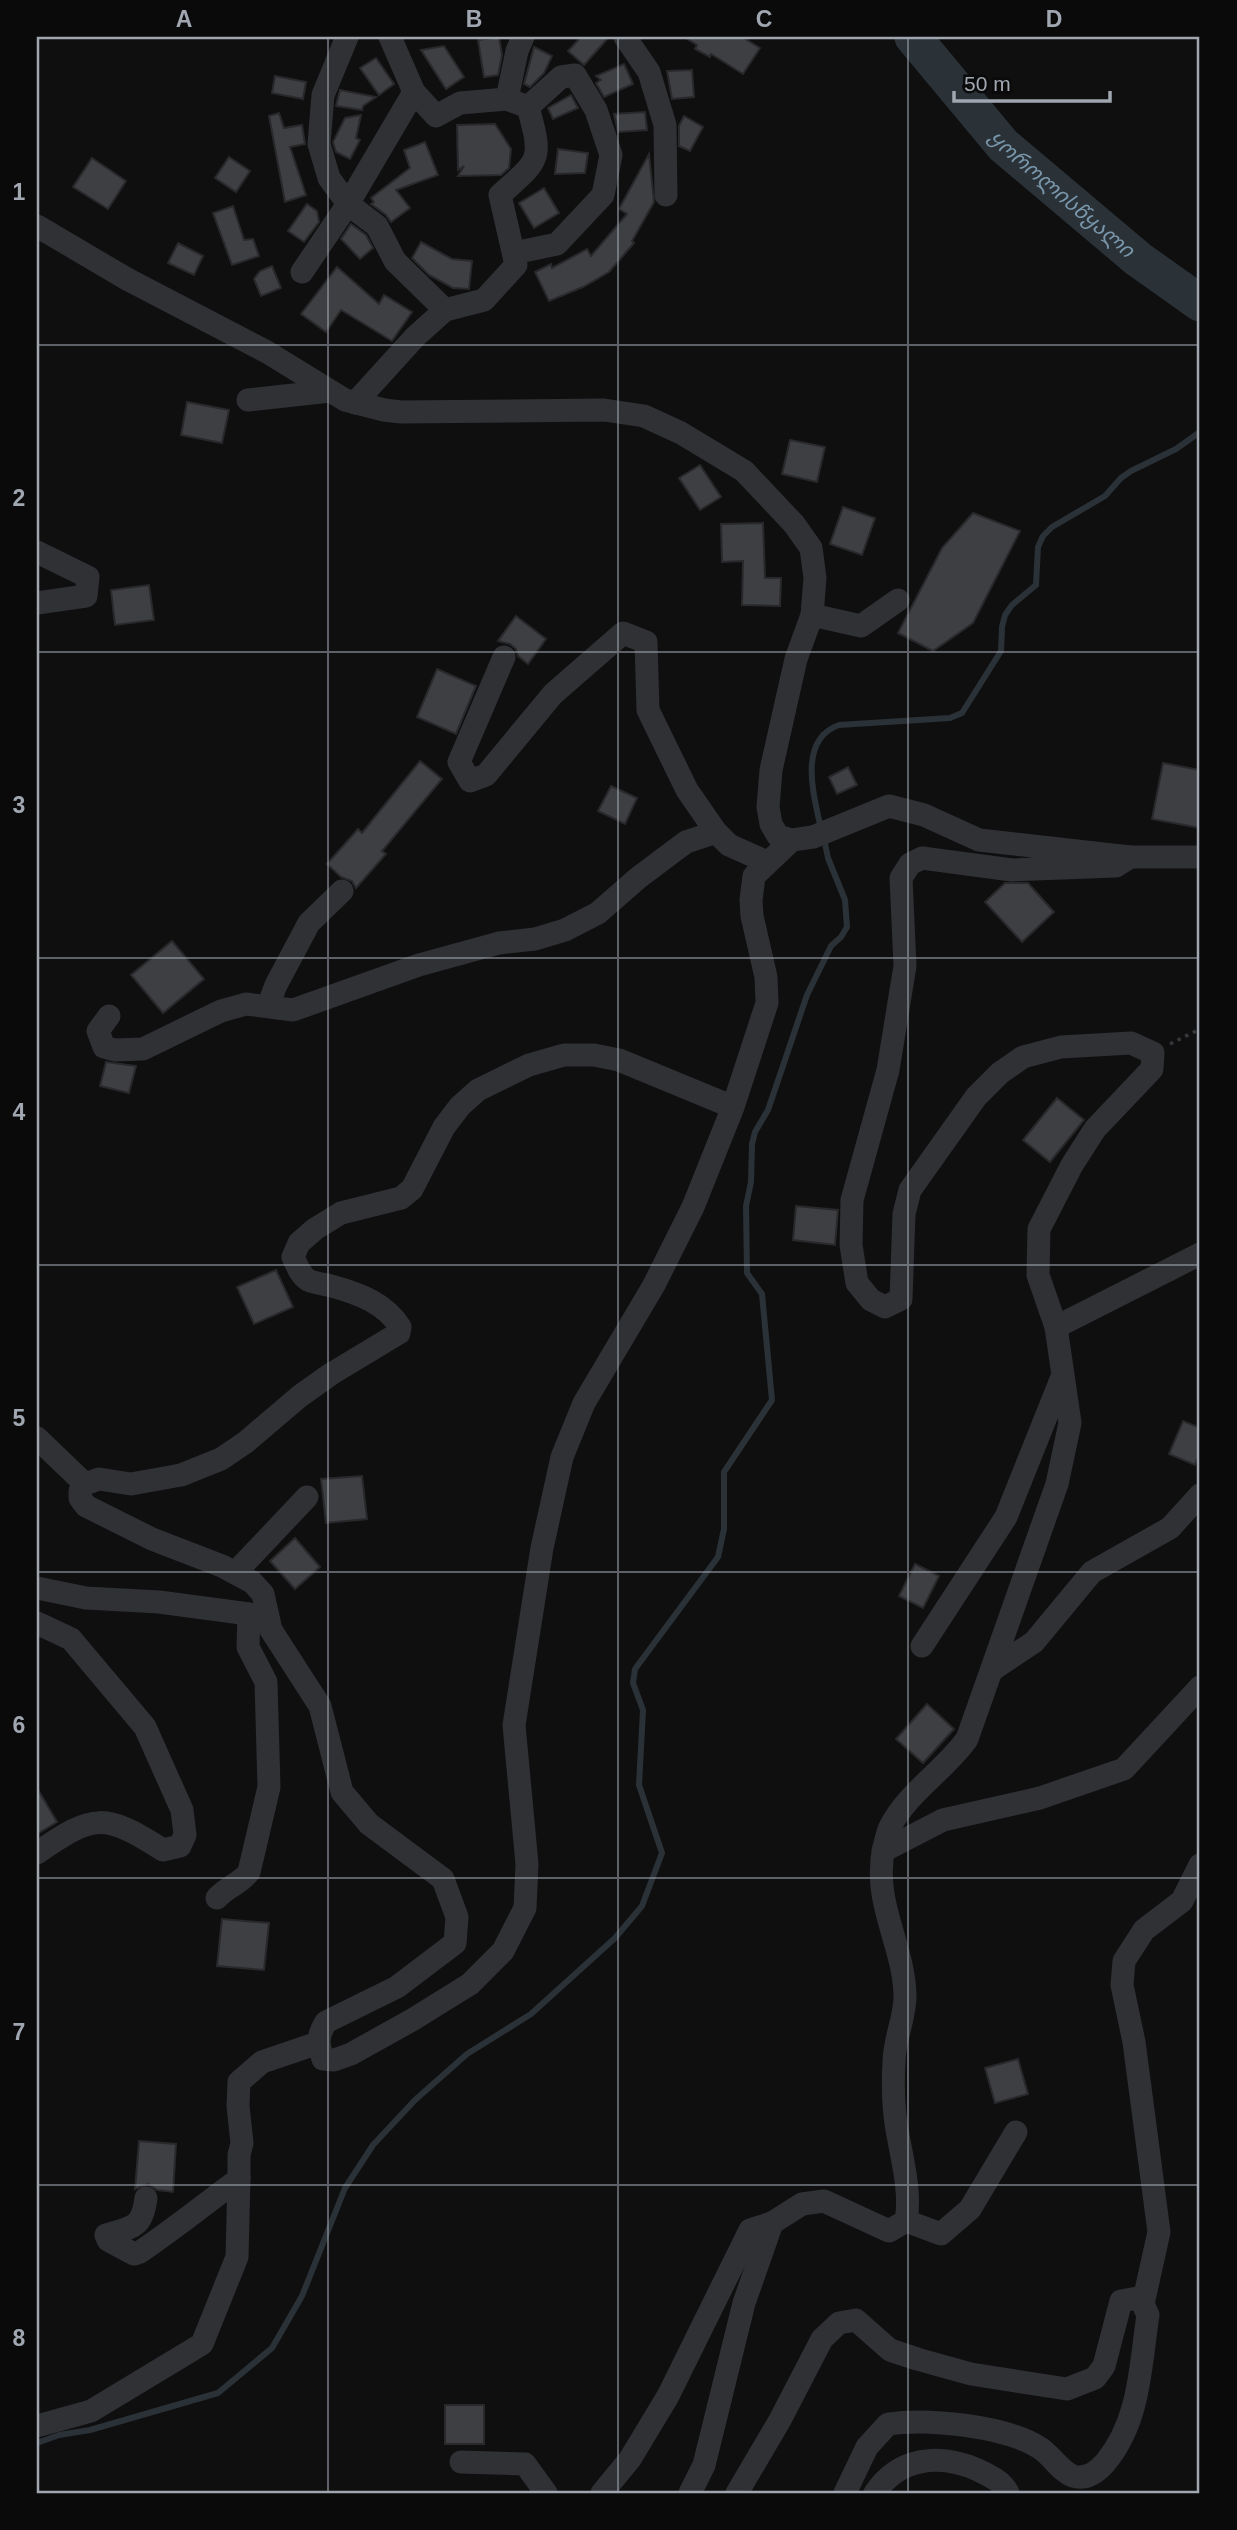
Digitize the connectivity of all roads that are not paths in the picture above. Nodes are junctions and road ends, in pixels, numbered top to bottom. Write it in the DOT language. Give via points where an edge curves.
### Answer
graph roads {
  1 [pos="346,37"];
  2 [pos="390,37"];
  3 [pos="523,37"];
  4 [pos="625,37"];
  5 [pos="414,92"];
  6 [pos="518,103"];
  7 [pos="666,195"];
  8 [pos="348,204"];
  9 [pos="37,226"];
  10 [pos="514,253"];
  11 [pos="302,272"];
  12 [pos="445,310"];
  13 [pos="330,391"];
  14 [pos="248,400"];
  15 [pos="355,403"];
  16 [pos="37,552"];
  17 [pos="898,600"];
  18 [pos="37,603"];
  19 [pos="812,615"];
  20 [pos="504,657"];
  21 [pos="716,832"];
  22 [pos="811,837"];
  23 [pos="1130,857"];
  24 [pos="1200,858"];
  25 [pos="767,862"];
  26 [pos="342,891"];
  27 [pos="268,1006"];
  28 [pos="109,1016"];
  29 [pos="733,1107"];
  30 [pos="1200,1254"];
  31 [pos="1056,1327"];
  32 [pos="1063,1374"];
  33 [pos="37,1438"];
  34 [pos="85,1484"];
  35 [pos="1200,1495"];
  36 [pos="307,1497"];
  37 [pos="235,1573"];
  38 [pos="37,1588"];
  39 [pos="249,1614"];
  40 [pos="37,1623"];
  41 [pos="271,1630"];
  42 [pos="922,1646"];
  43 [pos="992,1670"];
  44 [pos="1200,1687"];
  45 [pos="883,1852"];
  46 [pos="37,1853"];
  47 [pos="1200,1865"];
  48 [pos="217,1898"];
  49 [pos="318,2043"];
  50 [pos="1016,2132"];
  51 [pos="239,2179"];
  52 [pos="146,2199"];
  53 [pos="906,2221"];
  54 [pos="772,2223"];
  55 [pos="1143,2304"];
  56 [pos="37,2426"];
  57 [pos="461,2462"];
  58 [pos="546,2493"];
  59 [pos="602,2493"];
  60 [pos="690,2493"];
  61 [pos="737,2493"];
  62 [pos="845,2493"];
  63 [pos="875,2493"];
  64 [pos="1008,2493"];
  1 -- 8 [label="street" via="323,95 319,145 329,178"];
  2 -- 5 [label="street"];
  3 -- 6 [label="street" via="517,51"];
  4 -- 7 [label="street" via="649,72 665,125"];
  5 -- 6 [label="street" via="436,116 460,103"];
  5 -- 8 [label="street"];
  6 -- 10 [label="street" via="538,144 532,166 500,195"];
  6 -- 10 [label="street" via="561,77 575,75 596,110 611,155 603,195 557,244"];
  8 -- 11 [label="street"];
  8 -- 12 [label="street" via="377,226 395,261"];
  9 -- 13 [label="street"];
  10 -- 12 [label="street" via="516,265 484,300"];
  12 -- 15 [label="street"];
  13 -- 14 [label="street"];
  13 -- 15 [label="street"];
  15 -- 19 [label="street" via="401,412 604,410 644,416 681,433 744,471 800,532 811,548 815,578"];
  16 -- 18 [label="street" via="88,577 86,596"];
  17 -- 19 [label="street" via="861,625"];
  19 -- 22 [label="street" via="796,659 771,770 768,807 778,836"];
  20 -- 21 [label="street" via="459,762 470,781 486,775 553,694 623,634 646,642 648,710 687,790"];
  21 -- 25 [label="street" via="729,845"];
  21 -- 27 [label="street" via="686,842 598,913 565,930 419,965 293,1010"];
  22 -- 23 [label="street" via="889,806 924,815 979,840"];
  22 -- 25 [label="street"];
  23 -- 24 [label="street"];
  23 -- 31 [label="street" via="1116,866 1012,870 922,858 910,864 901,878 905,966 888,1070 852,1200 851,1245 857,1283 871,1300 885,1307 901,1298 909,1190 976,1097 1000,1073 1023,1057 1061,1047 1131,1043 1153,1054 1152,1069 1095,1129 1039,1229 1038,1275"];
  25 -- 29 [label="street" via="754,876 751,900 767,1003"];
  26 -- 27 [label="street" via="309,923"];
  27 -- 28 [label="street" via="246,1004 220,1011 143,1049 104,1047 98,1031"];
  29 -- 34 [label="street" via="619,1060 594,1055 564,1055 529,1065 478,1090 444,1127 412,1189 401,1198 341,1213 299,1243 293,1257 309,1280 365,1297 383,1308 397,1322 399,1333 331,1374 221,1459 181,1475 131,1484 99,1479"];
  29 -- 49 [label="street" via="693,1207 654,1285 584,1403 562,1457 514,1725 527,1864 525,1908 503,1951 470,1984 351,2054 324,2059"];
  30 -- 31 [label="street"];
  31 -- 32 [label="street"];
  32 -- 42 [label="street" via="1006,1517"];
  32 -- 43 [label="street" via="1070,1423 1057,1483"];
  33 -- 34 [label="street"];
  34 -- 37 [label="street" via="80,1498 86,1506"];
  35 -- 43 [label="street" via="1170,1528 1092,1572 1034,1642"];
  36 -- 37 [label="street"];
  37 -- 41 [label="street" via="253,1582 263,1594"];
  38 -- 39 [label="street" via="86,1598"];
  39 -- 41 [label="street"];
  39 -- 48 [label="street" via="248,1647 266,1682 269,1787 249,1871 242,1882 227,1886"];
  40 -- 46 [label="street" via="71,1639 145,1727 182,1810 185,1835 180,1846 163,1850 129,1828 106,1821 71,1829"];
  41 -- 49 [label="street" via="320,1706 342,1792 369,1824 443,1879 457,1917 455,1943 397,1987 326,2022"];
  43 -- 45 [label="street" via="967,1739 908,1802 889,1828"];
  44 -- 45 [label="street" via="1124,1769 1040,1798 943,1820"];
  45 -- 53 [label="street" via="884,1908 901,1964 905,1996 894,2059 895,2113 909,2205"];
  47 -- 55 [label="street" via="1182,1901 1144,1930 1124,1961 1122,1985 1159,2232"];
  49 -- 51 [label="street" via="262,2062 239,2082"];
  50 -- 53 [label="street" via="970,2209 941,2234"];
  51 -- 52 [label="street" via="134,2254 106,2235 136,2226 144,2216"];
  51 -- 56 [label="street" via="237,2257 202,2344 91,2411"];
  53 -- 54 [label="street" via="890,2231 824,2201 802,2204"];
  54 -- 59 [label="street" via="750,2230 668,2396 631,2459"];
  54 -- 60 [label="street" via="744,2303 704,2465"];
  55 -- 61 [label="street" via="1137,2298 1121,2301 1104,2366 1095,2378 1068,2389 971,2374 917,2359 890,2350 856,2320 839,2323 822,2339"];
  55 -- 62 [label="street" via="1148,2315 1136,2403 1120,2444 1098,2471 1085,2477 1071,2476 1041,2449 1009,2435 909,2421 888,2424 867,2447"];
  57 -- 58 [label="street" via="525,2464"];
  63 -- 64 [label="street" via="900,2467 941,2460 985,2473"];
}
